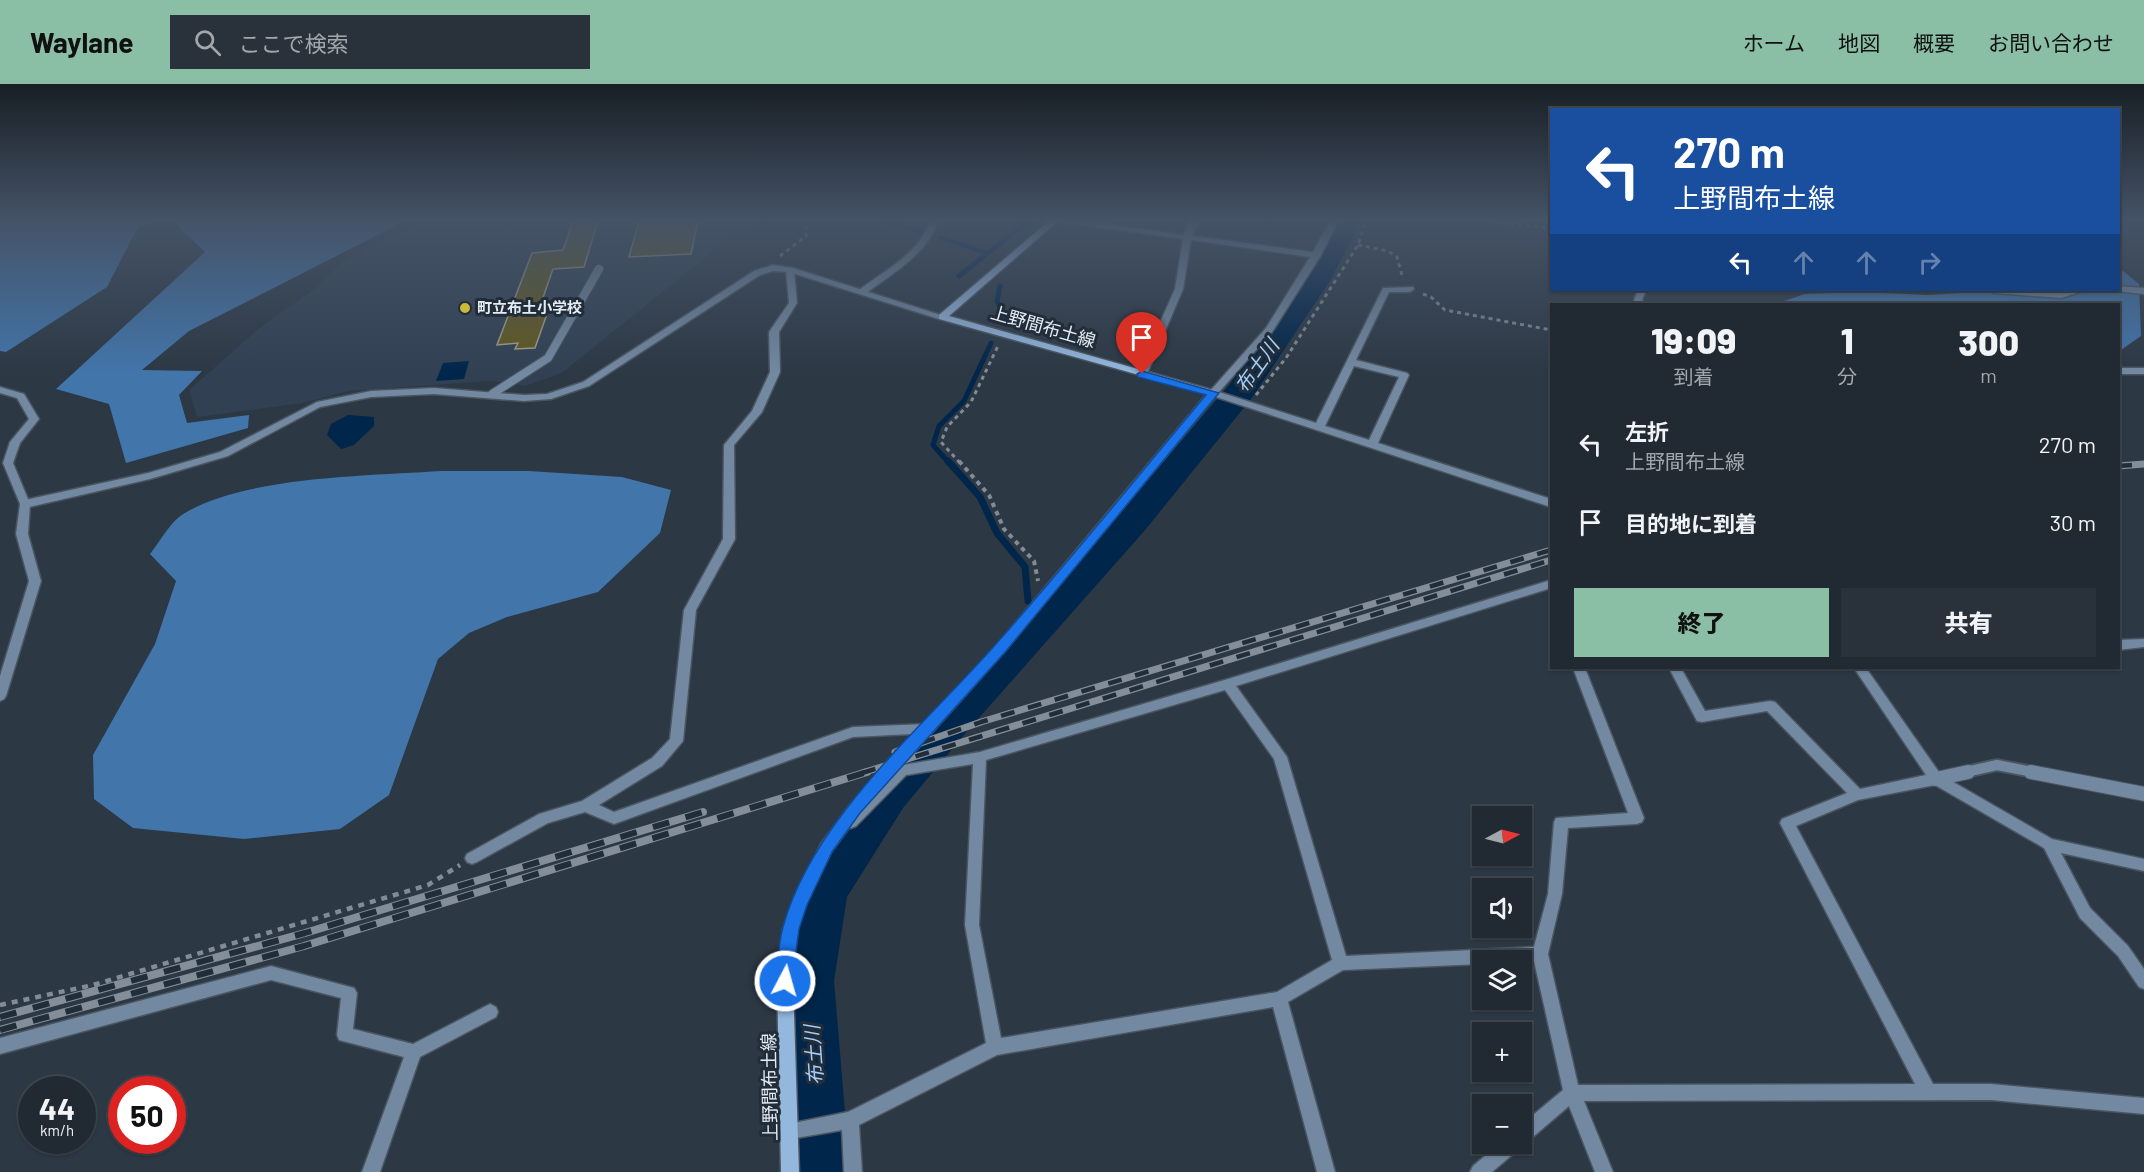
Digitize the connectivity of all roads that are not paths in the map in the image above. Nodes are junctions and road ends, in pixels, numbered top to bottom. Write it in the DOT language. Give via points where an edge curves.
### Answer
graph roads {
  1 [pos="597,272"];
  2 [pos="761,272"];
  3 [pos="790,272"];
  4 [pos="796,272"];
  5 [pos="887,272"];
  6 [pos="995,272"];
  7 [pos="1182,272"];
  8 [pos="1306,272"];
  9 [pos="1410,289"];
  10 [pos="2120,289"];
  11 [pos="862,291"];
  12 [pos="2007,291"];
  13 [pos="2079,291"];
  14 [pos="2144,291"];
  15 [pos="942,317"];
  16 [pos="1351,362"];
  17 [pos="2120,371"];
  18 [pos="2144,371"];
  19 [pos="1142,374"];
  20 [pos="0,390"];
  21 [pos="492,394"];
  22 [pos="1219,395"];
  23 [pos="1319,427"];
  24 [pos="1373,444"];
  25 [pos="1550,503"];
  26 [pos="25,504"];
  27 [pos="1550,587"];
  28 [pos="2144,643"];
  29 [pos="2120,645"];
  30 [pos="1579,669"];
  31 [pos="1676,669"];
  32 [pos="1861,669"];
  33 [pos="1228,684"];
  34 [pos="0,696"];
  35 [pos="927,729"];
  36 [pos="980,757"];
  37 [pos="1936,779"];
  38 [pos="2144,794"];
  39 [pos="1857,795"];
  40 [pos="586,806"];
  41 [pos="2049,844"];
  42 [pos="826,848"];
  43 [pos="472,858"];
  44 [pos="2144,865"];
  45 [pos="1540,954"];
  46 [pos="1341,963"];
  47 [pos="2144,982"];
  48 [pos="1279,999"];
  49 [pos="490,1012"];
  50 [pos="0,1046"];
  51 [pos="995,1047"];
  52 [pos="414,1052"];
  53 [pos="1927,1090"];
  54 [pos="1572,1092"];
  55 [pos="2144,1106"];
  56 [pos="850,1120"];
  57 [pos="1532,1127"];
  58 [pos="790,1131"];
  59 [pos="1500,1154"];
  60 [pos="371,1172"];
  61 [pos="790,1172"];
  62 [pos="853,1172"];
  63 [pos="1326,1172"];
  64 [pos="1479,1172"];
  65 [pos="1604,1172"];
  1 -- 21 [label="lane" via="548,358"];
  2 -- 21 [label="street" via="586,384 548,397"];
  3 -- 40 [label="street" via="793,303 774,332 775,372 757,412 729,445 729,539 690,610 676,741 657,762"];
  4 -- 11 [label="street"];
  5 -- 11 [label="street"];
  6 -- 15 [label="main road, 上野間布土線"];
  7 -- 19 [label="street" via="1179,289"];
  8 -- 22 [label="street" via="1269,330"];
  9 -- 16 [label="street" via="1386,290"];
  10 -- 14 [label="street"];
  11 -- 15 [label="street"];
  12 -- 13 [label="street" via="2061,295"];
  15 -- 19 [label="main road, 上野間布土線"];
  16 -- 23 [label="street"];
  16 -- 24 [label="street" via="1404,375"];
  17 -- 18 [label="street"];
  19 -- 22 [label="main road, 上野間布土線"];
  20 -- 26 [label="street" via="21,396 34,419 15,442 8,463"];
  21 -- 26 [label="street" via="434,390 371,394 317,405 224,454 150,476"];
  22 -- 23 [label="street"];
  22 -- 35 [label="main road, 上野間布土線"];
  23 -- 24 [label="street"];
  24 -- 25 [label="street"];
  26 -- 34 [label="street" via="22,534 35,581"];
  27 -- 33 [label="street"];
  28 -- 29 [label="street"];
  30 -- 45 [label="street" via="1637,818 1561,822 1555,894"];
  31 -- 39 [label="street" via="1702,717 1770,706"];
  32 -- 37 [label="street"];
  33 -- 36 [label="street"];
  33 -- 46 [label="street" via="1280,757"];
  35 -- 40 [label="street" via="853,732 614,818"];
  35 -- 42 [label="main road, 上野間布土線" via="855,809"];
  36 -- 42 [label="street" via="902,770"];
  36 -- 51 [label="street" via="972,925"];
  37 -- 38 [label="lane" via="1997,765"];
  37 -- 39 [label="street"];
  37 -- 41 [label="street"];
  39 -- 53 [label="street" via="1787,823"];
  40 -- 43 [label="street" via="544,818"];
  41 -- 44 [label="street"];
  41 -- 47 [label="street" via="2085,913 2123,951"];
  42 -- 58 [label="main road, 上野間布土線" via="790,929 785,981"];
  45 -- 46 [label="street"];
  45 -- 54 [label="street"];
  46 -- 48 [label="street"];
  48 -- 51 [label="street"];
  48 -- 63 [label="street"];
  49 -- 52 [label="street"];
  50 -- 52 [label="street" via="271,973 350,993 345,1035"];
  51 -- 56 [label="street"];
  52 -- 60 [label="street"];
  53 -- 54 [label="street"];
  53 -- 55 [label="street"];
  54 -- 57 [label="street"];
  54 -- 65 [label="street"];
  56 -- 58 [label="street"];
  56 -- 62 [label="street"];
  58 -- 61 [label="main road, 上野間布土線"];
  59 -- 64 [label="street"];
}
